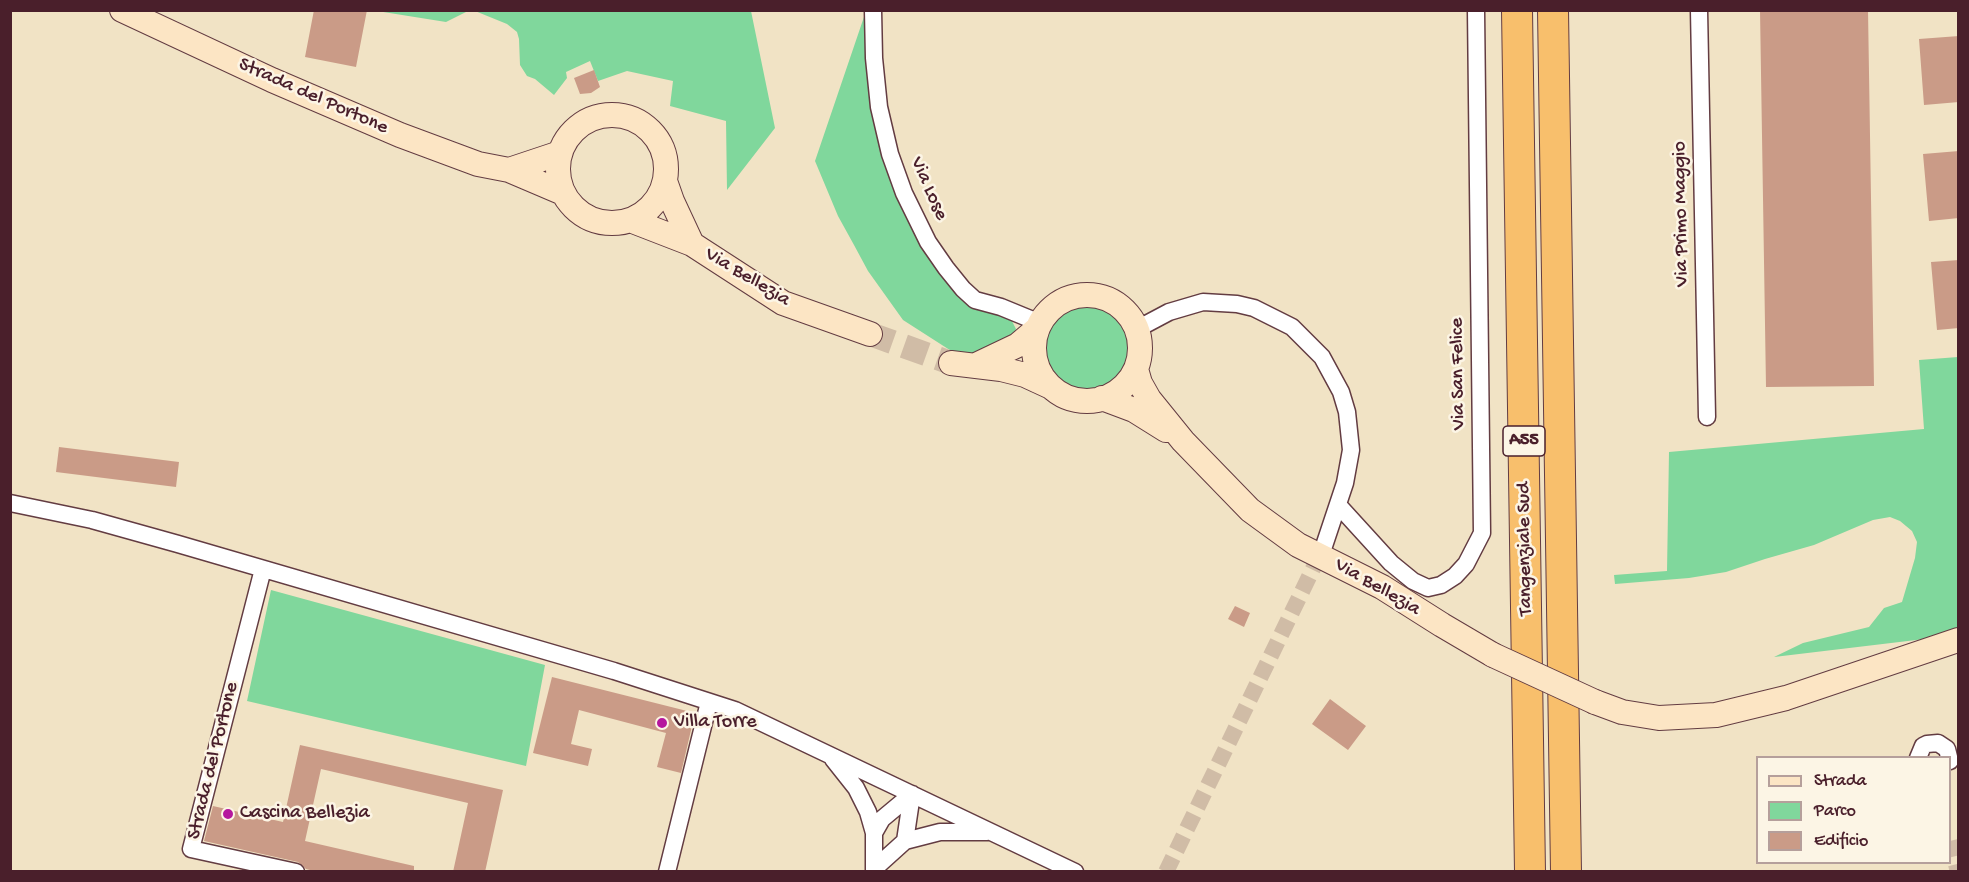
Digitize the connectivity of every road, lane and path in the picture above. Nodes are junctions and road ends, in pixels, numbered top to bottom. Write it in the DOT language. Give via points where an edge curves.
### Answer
graph roads {
  1 [pos="122,10"];
  2 [pos="873,10"];
  3 [pos="1476,10"];
  4 [pos="1517,10"];
  5 [pos="1552,10"];
  6 [pos="1699,10"];
  7 [pos="560,153"];
  8 [pos="509,170"];
  9 [pos="665,181"];
  10 [pos="563,193"];
  11 [pos="630,220"];
  12 [pos="692,244"];
  13 [pos="1039,325"];
  14 [pos="1137,329"];
  15 [pos="870,334"];
  16 [pos="951,363"];
  17 [pos="976,365"];
  18 [pos="1136,369"];
  19 [pos="1051,387"];
  20 [pos="1102,398"];
  21 [pos="1707,417"];
  22 [pos="1183,441"];
  23 [pos="10,503"];
  24 [pos="1339,506"];
  25 [pos="1324,546"];
  26 [pos="264,569"];
  27 [pos="1959,640"];
  28 [pos="710,702"];
  29 [pos="1951,745"];
  30 [pos="830,755"];
  31 [pos="1918,756"];
  32 [pos="912,794"];
  33 [pos="874,833"];
  34 [pos="994,833"];
  35 [pos="905,841"];
  36 [pos="874,870"];
  37 [pos="296,872"];
  38 [pos="667,872"];
  39 [pos="1076,872"];
  40 [pos="1530,872"];
  41 [pos="1566,872"];
  1 -- 8 [label="street, Strada del Portone" via="400,135 478,164"];
  2 -- 13 [label="street, Via Lose" via="879,107 890,154 928,242 963,290 975,300 1012,311"];
  3 -- 24 [label="street, Via San Felice" via="1482,534 1455,576 1428,588 1391,563"];
  4 -- 40 [label="highway, Tangenziale Sud / A55"];
  5 -- 41 [label="highway, Tangenziale Sud / A55"];
  6 -- 21 [label="street, Via Primo Maggio"];
  7 -- 8 [label="street"];
  7 -- 9 [label="street" via="574,130 587,121 603,115 621,115 637,121 661,146 666,163"];
  7 -- 10 [label="street" via="558,175"];
  8 -- 10 [label="street, Strada del Portone"];
  9 -- 11 [label="street" via="652,206"];
  9 -- 12 [label="street"];
  10 -- 11 [label="street" via="574,208 589,218 606,223"];
  11 -- 12 [label="street, Via Bellezia"];
  12 -- 15 [label="street, Via Bellezia" via="783,303"];
  13 -- 14 [label="street" via="1050,310 1070,297 1083,295 1114,302 1125,310"];
  13 -- 17 [label="street" via="1018,345"];
  13 -- 19 [label="street" via="1034,354"];
  14 -- 18 [label="street, Via Bellezia" via="1140,349"];
  14 -- 24 [label="street" via="1169,312 1203,302 1254,308 1292,327 1322,357 1347,412 1351,450"];
  16 -- 17 [label="street, Via Bellezia"];
  17 -- 19 [label="street, Via Bellezia" via="1025,375"];
  18 -- 20 [label="street" via="1119,390"];
  18 -- 22 [label="street, Via Bellezia" via="1149,399"];
  19 -- 20 [label="street, Via Bellezia" via="1066,397 1087,401"];
  20 -- 22 [label="street, Via Bellezia" via="1134,410"];
  22 -- 27 [label="street, Via Bellezia, bridge" via="1250,510 1298,545 1382,587 1493,655 1622,712 1659,718 1716,715 1786,698"];
  23 -- 26 [label="street" via="92,520"];
  24 -- 25 [label="street"];
  26 -- 28 [label="street"];
  26 -- 37 [label="street, Strada del Portone" via="191,849"];
  28 -- 30 [label="street"];
  28 -- 38 [label="street"];
  29 -- 31 [label="street" via="1932,742"];
  30 -- 32 [label="street"];
  30 -- 33 [label="street" via="856,788"];
  32 -- 33 [label="street" via="882,819"];
  32 -- 34 [label="street"];
  32 -- 35 [label="street"];
  33 -- 36 [label="street"];
  34 -- 35 [label="street" via="940,832"];
  34 -- 39 [label="street"];
  35 -- 36 [label="street"];
}
